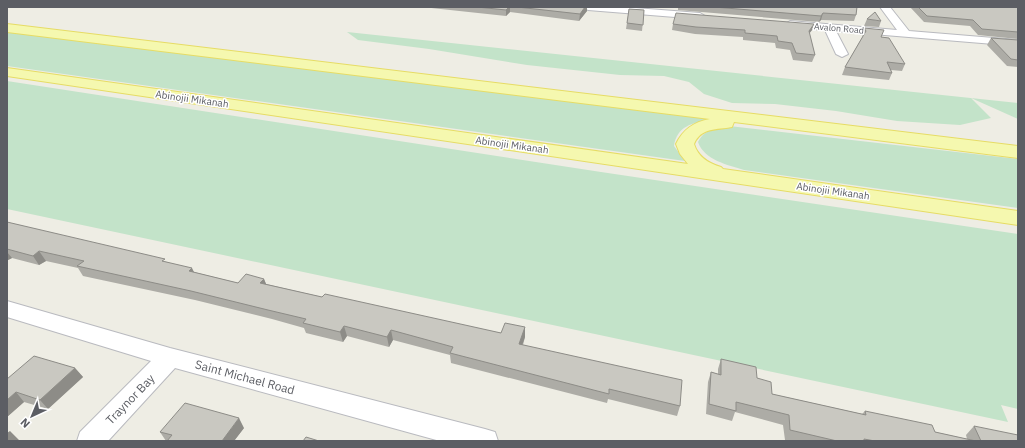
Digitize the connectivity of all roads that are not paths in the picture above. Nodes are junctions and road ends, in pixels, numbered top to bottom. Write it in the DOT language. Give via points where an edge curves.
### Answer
graph roads {
  1 [pos="588,7"];
  2 [pos="885,7"];
  3 [pos="667,10"];
  4 [pos="713,17"];
  5 [pos="783,23"];
  6 [pos="829,27"];
  7 [pos="7,28"];
  8 [pos="905,33"];
  9 [pos="1018,43"];
  10 [pos="842,54"];
  11 [pos="7,72"];
  12 [pos="980,147"];
  13 [pos="1018,152"];
  14 [pos="736,177"];
  15 [pos="1018,218"];
  16 [pos="7,309"];
  17 [pos="170,357"];
  18 [pos="471,439"];
  19 [pos="90,441"];
  1 -- 3 [label="street"];
  2 -- 8 [label="street"];
  3 -- 4 [label="street"];
  5 -- 6 [label="street, Avalon Road"];
  6 -- 8 [label="street, Avalon Road"];
  6 -- 10 [label="street"];
  7 -- 12 [label="main road"];
  8 -- 9 [label="street, Avalon Road"];
  11 -- 14 [label="main road, Abinojii Mikanah"];
  12 -- 13 [label="main road"];
  12 -- 14 [label="main road" via="871,139 734,123 718,123 697,128 688,137 686,150 697,163"];
  14 -- 15 [label="main road, Abinojii Mikanah"];
  16 -- 17 [label="street, Saint Michael Road"];
  17 -- 18 [label="street, Saint Michael Road"];
  17 -- 19 [label="street, Traynor Bay"];
}
